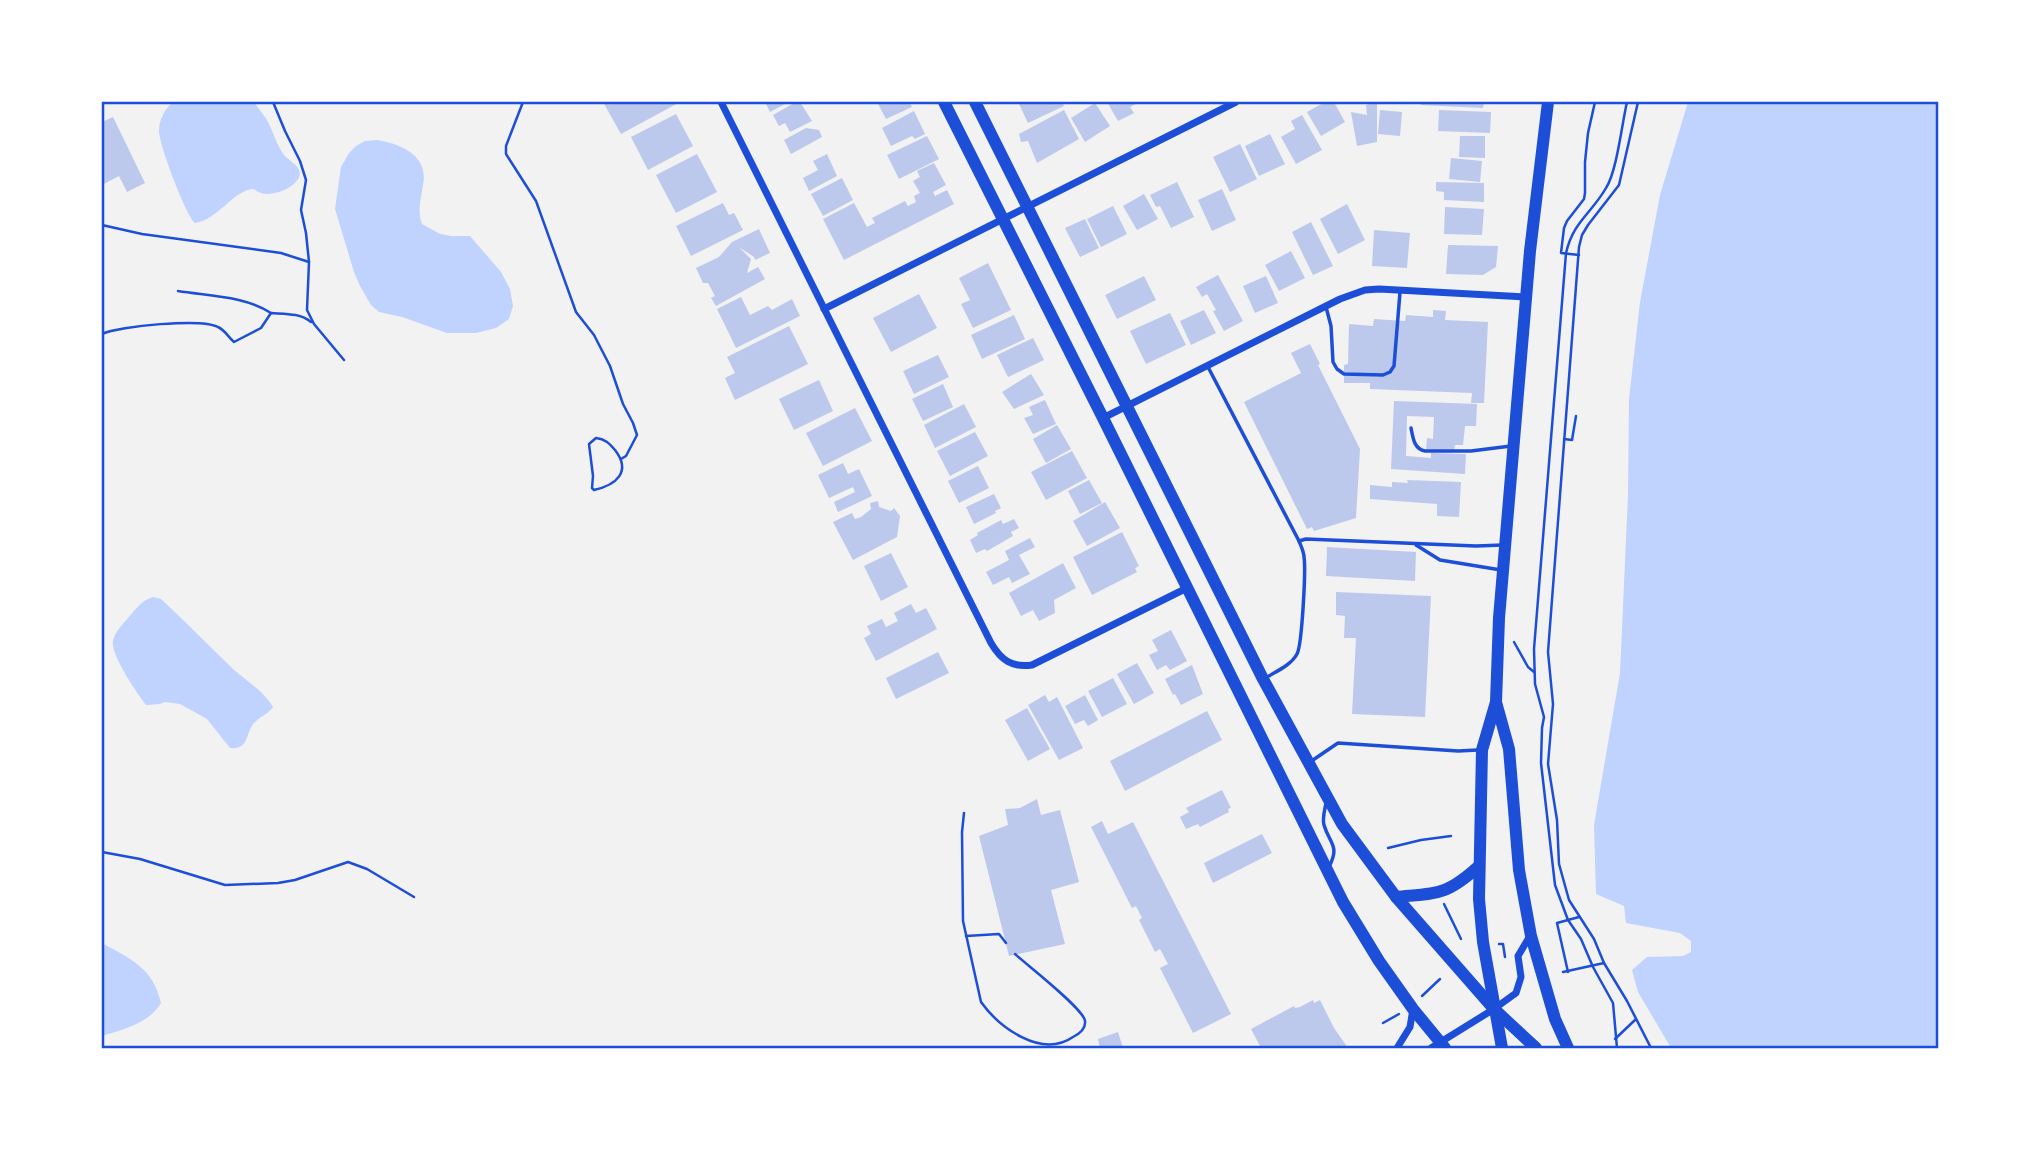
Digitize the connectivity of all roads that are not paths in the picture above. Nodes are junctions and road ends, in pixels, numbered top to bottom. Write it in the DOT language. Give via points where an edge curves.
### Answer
graph roads {
  1 [pos="721,102"];
  2 [pos="944,102"];
  3 [pos="975,102"];
  4 [pos="1236,102"];
  5 [pos="1548,102"];
  6 [pos="1027,208"];
  7 [pos="1004,219"];
  8 [pos="1400,290"];
  9 [pos="1527,298"];
  10 [pos="1326,307"];
  11 [pos="824,309"];
  12 [pos="1207,366"];
  13 [pos="1127,406"];
  14 [pos="1103,418"];
  15 [pos="1411,428"];
  16 [pos="1513,445"];
  17 [pos="1299,541"];
  18 [pos="1414,544"];
  19 [pos="1505,545"];
  20 [pos="1503,570"];
  21 [pos="1187,588"];
  22 [pos="1263,679"];
  23 [pos="1496,702"];
  24 [pos="1482,750"];
  25 [pos="1309,763"];
  26 [pos="1327,797"];
  27 [pos="1479,866"];
  28 [pos="1327,871"];
  29 [pos="1395,897"];
  30 [pos="1531,936"];
  31 [pos="1417,1003"];
  32 [pos="1494,1009"];
  33 [pos="1439,1046"];
  34 [pos="1397,1048"];
  35 [pos="1502,1048"];
  36 [pos="1536,1048"];
  37 [pos="1567,1048"];
  1 -- 11 [label="street"];
  2 -- 7 [label="main road"];
  3 -- 6 [label="main road"];
  4 -- 6 [label="street"];
  5 -- 9 [label="main road"];
  6 -- 7 [label="street"];
  6 -- 13 [label="main road"];
  7 -- 11 [label="street"];
  7 -- 14 [label="main road"];
  8 -- 9 [label="street"];
  8 -- 10 [label="street" via="1365,290"];
  8 -- 10 [label="lane" via="1394,366 1383,375 1344,374 1337,369"];
  9 -- 16 [label="main road"];
  10 -- 12 [label="street"];
  11 -- 21 [label="street" via="1003,659 1012,665 1032,665"];
  12 -- 13 [label="street"];
  12 -- 17 [label="lane"];
  13 -- 14 [label="street"];
  13 -- 22 [label="main road"];
  14 -- 21 [label="main road"];
  15 -- 16 [label="lane" via="1416,446 1425,451"];
  16 -- 19 [label="main road"];
  17 -- 18 [label="lane"];
  17 -- 22 [label="lane" via="1304,557 1298,652 1283,668"];
  18 -- 19 [label="lane"];
  18 -- 20 [label="lane" via="1440,560"];
  19 -- 20 [label="main road"];
  20 -- 23 [label="main road"];
  21 -- 28 [label="main road"];
  22 -- 25 [label="main road"];
  23 -- 24 [label="main road"];
  23 -- 30 [label="main road" via="1509,749 1519,870"];
  24 -- 25 [label="lane" via="1338,743"];
  24 -- 27 [label="main road"];
  25 -- 26 [label="main road"];
  26 -- 28 [label="lane" via="1323,823 1335,851"];
  26 -- 29 [label="main road"];
  27 -- 29 [label="main road" via="1451,889"];
  27 -- 32 [label="main road" via="1483,942"];
  28 -- 31 [label="main road" via="1359,929"];
  29 -- 32 [label="main road"];
  30 -- 32 [label="street" via="1518,956 1521,967 1516,993"];
  30 -- 37 [label="main road"];
  31 -- 33 [label="main road"];
  31 -- 34 [label="street"];
  32 -- 33 [label="street"];
  32 -- 35 [label="main road"];
  32 -- 36 [label="main road"];
}
